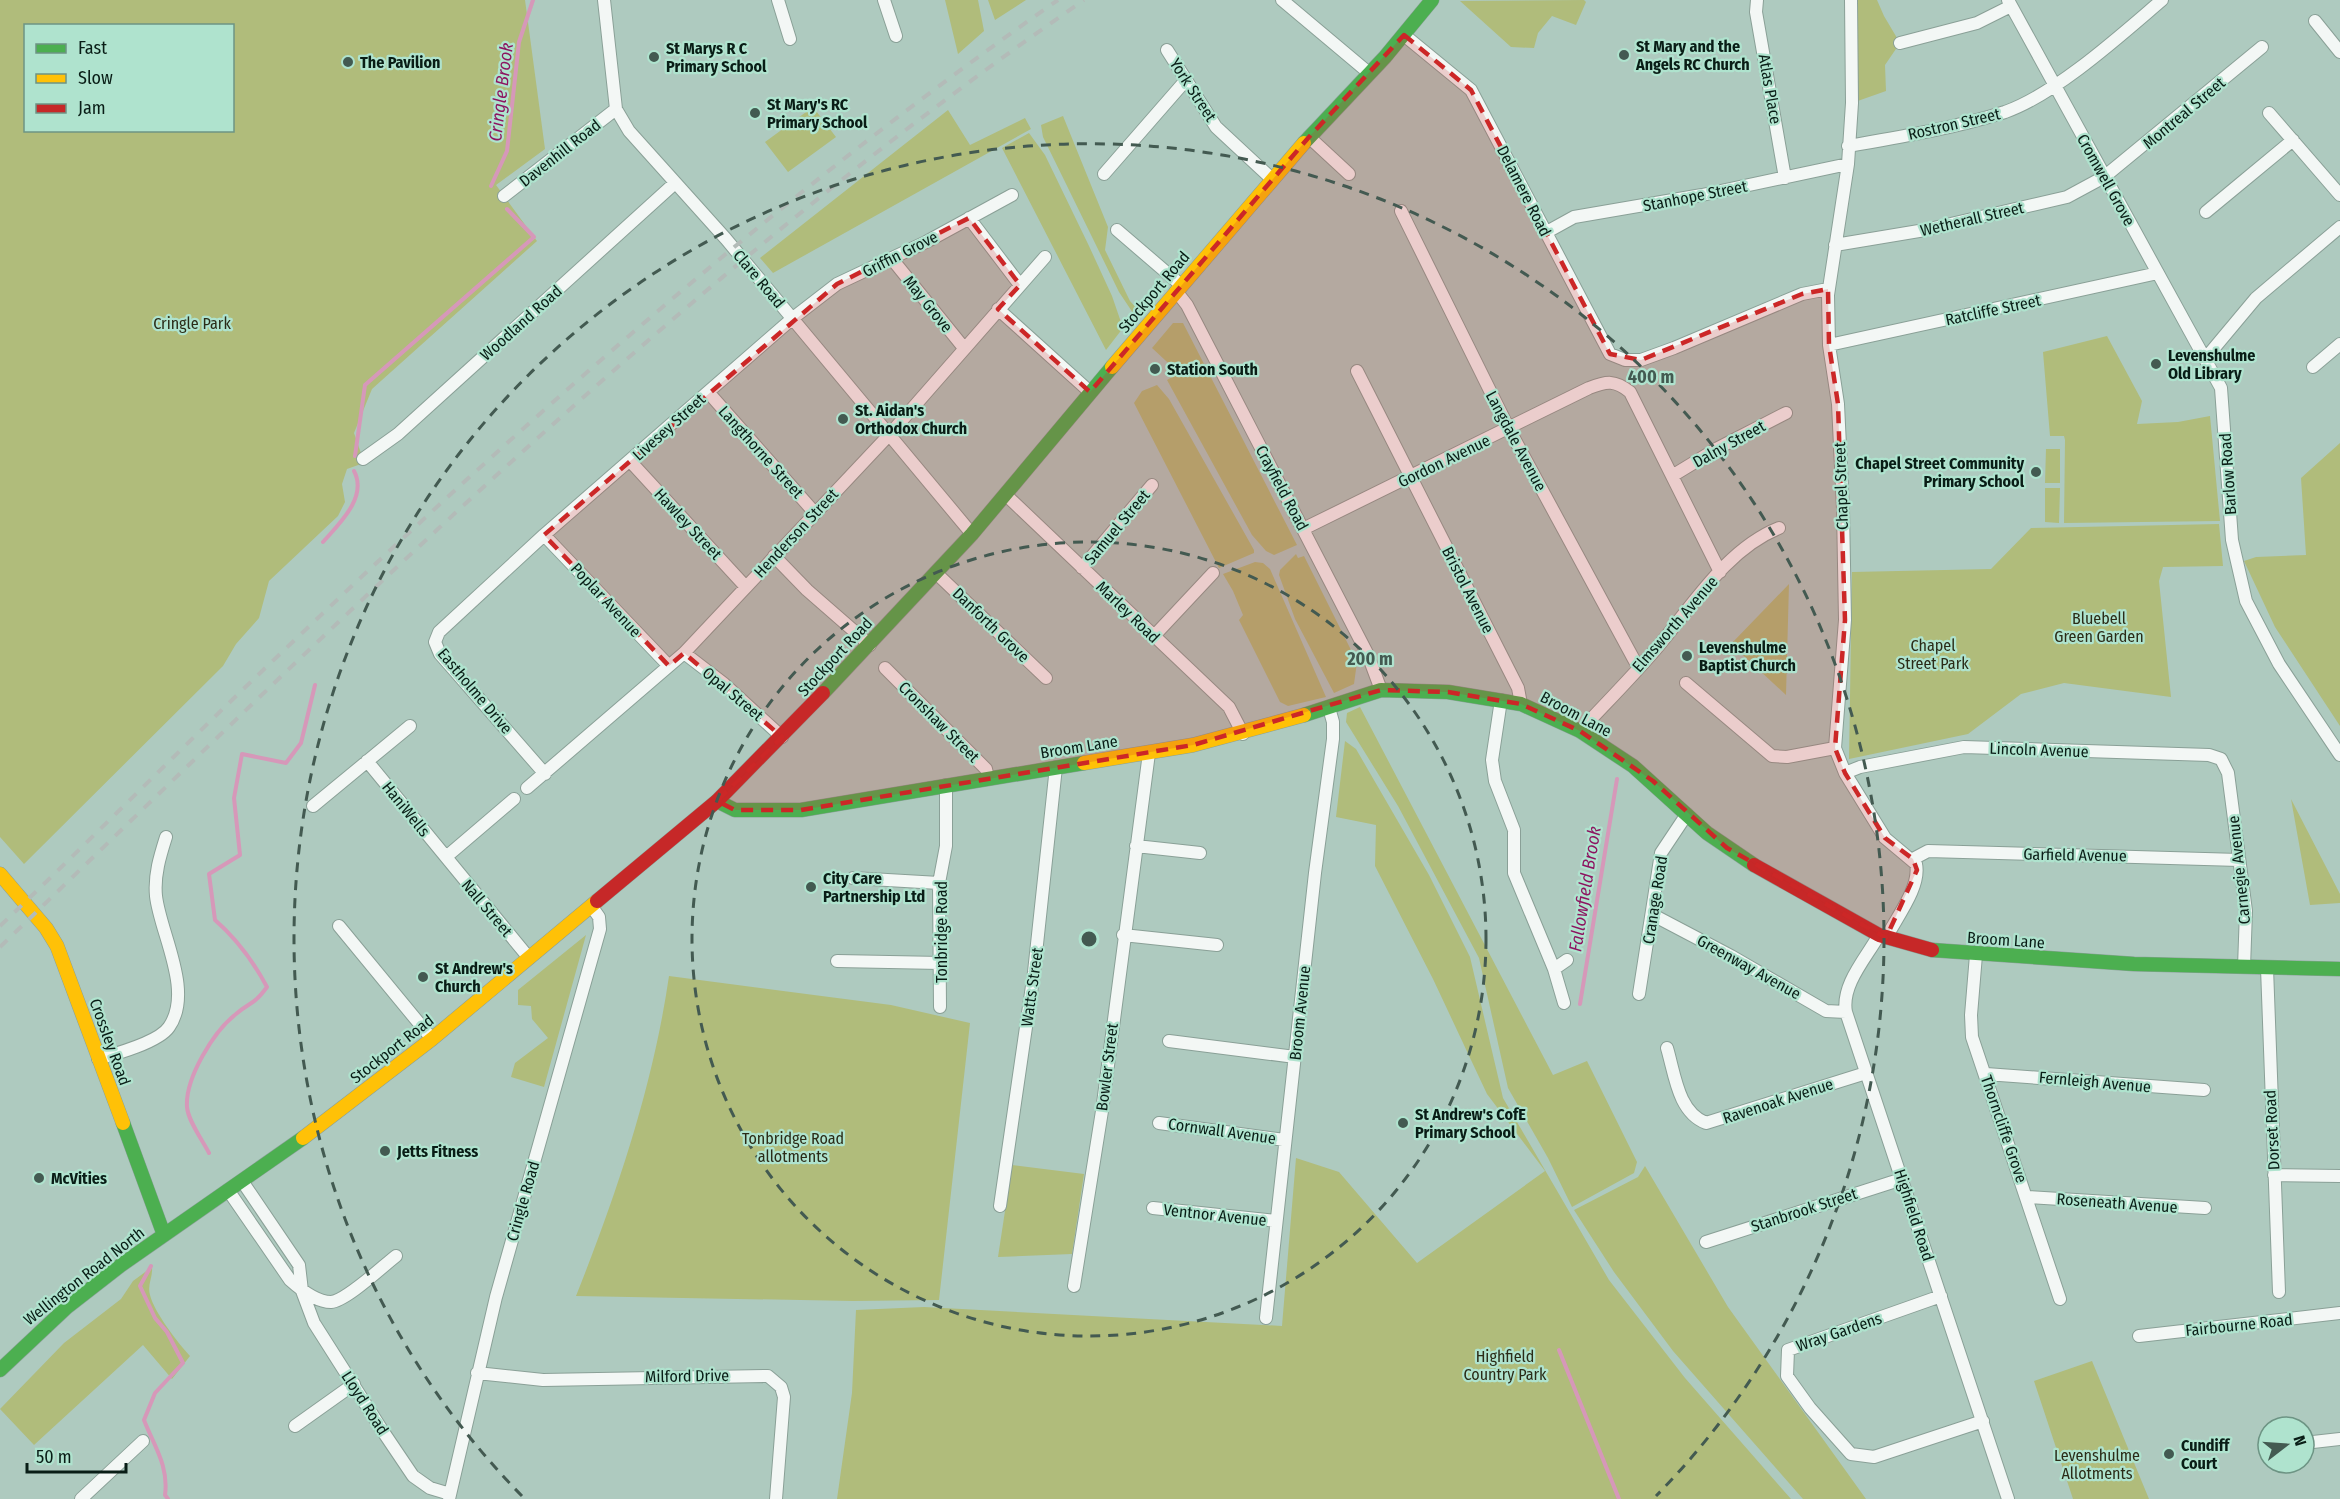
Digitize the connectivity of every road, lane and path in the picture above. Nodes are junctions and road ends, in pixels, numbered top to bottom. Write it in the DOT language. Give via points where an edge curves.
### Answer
graph roads {
  1 [pos="604,0"];
  2 [pos="778,0"];
  3 [pos="884,0"];
  4 [pos="1282,0"];
  5 [pos="1432,0"];
  6 [pos="1757,0"];
  7 [pos="1851,0"];
  8 [pos="2162,0"];
  9 [pos="2010,3"];
  10 [pos="2315,21"];
  11 [pos="1404,35"];
  12 [pos="896,36"];
  13 [pos="790,39"];
  14 [pos="1900,43"];
  15 [pos="2262,47"];
  16 [pos="1167,50"];
  17 [pos="2340,52"];
  18 [pos="1369,74"];
  19 [pos="1186,80"];
  20 [pos="2054,85"];
  21 [pos="616,109"];
  22 [pos="2269,113"];
  23 [pos="1309,137"];
  24 [pos="2293,140"];
  25 [pos="1848,146"];
  26 [pos="1848,164"];
  27 [pos="1104,174"];
  28 [pos="1349,174"];
  29 [pos="2104,177"];
  30 [pos="1785,178"];
  31 [pos="1272,179"];
  32 [pos="675,183"];
  33 [pos="1012,195"];
  34 [pos="2340,195"];
  35 [pos="504,196"];
  36 [pos="1401,212"];
  37 [pos="2206,212"];
  38 [pos="969,218"];
  39 [pos="2340,227"];
  40 [pos="1117,230"];
  41 [pos="1545,233"];
  42 [pos="1835,245"];
  43 [pos="1045,258"];
  44 [pos="892,259"];
  45 [pos="2158,273"];
  46 [pos="1020,285"];
  47 [pos="1178,288"];
  48 [pos="1828,288"];
  49 [pos="998,309"];
  50 [pos="793,318"];
  51 [pos="2340,344"];
  52 [pos="1829,345"];
  53 [pos="964,348"];
  54 [pos="2205,359"];
  55 [pos="2313,367"];
  56 [pos="1357,371"];
  57 [pos="708,392"];
  58 [pos="1090,392"];
  59 [pos="1786,413"];
  60 [pos="1509,429"];
  61 [pos="889,435"];
  62 [pos="363,459"];
  63 [pos="630,461"];
  64 [pos="1672,476"];
  65 [pos="1411,477"];
  66 [pos="1152,485"];
  67 [pos="1006,495"];
  68 [pos="814,512"];
  69 [pos="1779,528"];
  70 [pos="1304,529"];
  71 [pos="972,534"];
  72 [pos="544,535"];
  73 [pos="774,556"];
  74 [pos="1082,568"];
  75 [pos="936,573"];
  76 [pos="1213,573"];
  77 [pos="1720,573"];
  78 [pos="745,586"];
  79 [pos="1154,636"];
  80 [pos="870,645"];
  81 [pos="684,652"];
  82 [pos="669,666"];
  83 [pos="1638,667"];
  84 [pos="885,668"];
  85 [pos="1046,678"];
  86 [pos="1686,684"];
  87 [pos="1381,690"];
  88 [pos="1501,700"];
  89 [pos="1521,704"];
  90 [pos="1324,709"];
  91 [pos="410,726"];
  92 [pos="1580,731"];
  93 [pos="1243,734"];
  94 [pos="782,737"];
  95 [pos="1835,748"];
  96 [pos="1149,753"];
  97 [pos="2340,754"];
  98 [pos="367,761"];
  99 [pos="1056,767"];
  100 [pos="1845,773"];
  101 [pos="2228,773"];
  102 [pos="545,774"];
  103 [pos="988,778"];
  104 [pos="946,785"];
  105 [pos="527,788"];
  106 [pos="514,799"];
  107 [pos="717,801"];
  108 [pos="313,806"];
  109 [pos="1687,814"];
  110 [pos="166,837"];
  111 [pos="1885,838"];
  112 [pos="1873,845"];
  113 [pos="1136,846"];
  114 [pos="1200,853"];
  115 [pos="446,857"];
  116 [pos="1913,859"];
  117 [pos="2239,860"];
  118 [pos="0,874"];
  119 [pos="854,878"];
  120 [pos="939,883"];
  121 [pos="592,908"];
  122 [pos="1653,915"];
  123 [pos="339,926"];
  124 [pos="1123,935"];
  125 [pos="1883,936"];
  126 [pos="1217,945"];
  127 [pos="1976,955"];
  128 [pos="529,958"];
  129 [pos="1567,960"];
  130 [pos="837,961"];
  131 [pos="941,963"];
  132 [pos="2244,967"];
  133 [pos="2267,968"];
  134 [pos="1554,969"];
  135 [pos="2340,969"];
  136 [pos="1639,994"];
  137 [pos="1564,1003"];
  138 [pos="940,1007"];
  139 [pos="1846,1012"];
  140 [pos="432,1039"];
  141 [pos="1169,1041"];
  142 [pos="1667,1048"];
  143 [pos="1295,1057"];
  144 [pos="98,1059"];
  145 [pos="1866,1073"];
  146 [pos="1986,1074"];
  147 [pos="2204,1090"];
  148 [pos="1160,1123"];
  149 [pos="1285,1140"];
  150 [pos="2274,1175"];
  151 [pos="2340,1176"];
  152 [pos="1902,1179"];
  153 [pos="242,1181"];
  154 [pos="228,1191"];
  155 [pos="2028,1197"];
  156 [pos="1000,1206"];
  157 [pos="1153,1208"];
  158 [pos="2205,1208"];
  159 [pos="1276,1221"];
  160 [pos="164,1235"];
  161 [pos="1706,1242"];
  162 [pos="396,1256"];
  163 [pos="1074,1286"];
  164 [pos="302,1291"];
  165 [pos="2279,1292"];
  166 [pos="1941,1296"];
  167 [pos="2060,1299"];
  168 [pos="2340,1313"];
  169 [pos="1266,1318"];
  170 [pos="2139,1336"];
  171 [pos="0,1370"];
  172 [pos="477,1373"];
  173 [pos="354,1384"];
  174 [pos="1983,1421"];
  175 [pos="295,1426"];
  176 [pos="2340,1438"];
  177 [pos="143,1441"];
  178 [pos="2316,1441"];
  179 [pos="450,1497"];
  180 [pos="81,1499"];
  181 [pos="776,1499"];
  182 [pos="2008,1499"];
  1 -- 21 [label="street, Clare Road"];
  2 -- 13 [label="street"];
  3 -- 12 [label="street"];
  4 -- 18 [label="street"];
  5 -- 11 [label="main road, Stockport Road"];
  6 -- 30 [label="street, Atlas Place"];
  7 -- 25 [label="street, Chapel Street" via="1852,103"];
  8 -- 20 [label="street, Rostron Street" via="2106,48"];
  9 -- 14 [label="street" via="1977,23"];
  9 -- 20 [label="street, Cromwell Grove"];
  10 -- 17 [label="street"];
  11 -- 18 [label="main road, Stockport Road"];
  11 -- 41 [label="street, Delamere Road" via="1471,90"];
  15 -- 29 [label="street, Montreal Street"];
  16 -- 19 [label="street, York Street"];
  18 -- 23 [label="main road, Stockport Road"];
  19 -- 27 [label="street"];
  19 -- 31 [label="street, York Street" via="1215,127"];
  20 -- 25 [label="street, Rostron Street" via="2007,111"];
  20 -- 29 [label="street, Cromwell Grove"];
  21 -- 32 [label="street, Clare Road" via="629,131"];
  21 -- 35 [label="street, Davenhill Road"];
  22 -- 24 [label="street"];
  23 -- 28 [label="street"];
  23 -- 31 [label="main road, Stockport Road"];
  24 -- 34 [label="street"];
  24 -- 37 [label="street"];
  25 -- 26 [label="street, Chapel Street"];
  26 -- 30 [label="street, Stanhope Street"];
  26 -- 42 [label="street, Chapel Street"];
  29 -- 42 [label="street, Wetherall Street" via="2067,197 1925,230"];
  29 -- 45 [label="street, Cromwell Grove"];
  30 -- 41 [label="street, Stanhope Street" via="1574,218"];
  31 -- 47 [label="main road, Stockport Road"];
  32 -- 50 [label="street, Clare Road"];
  32 -- 62 [label="street, Woodland Road" via="398,434"];
  33 -- 38 [label="street, Griffin Grove"];
  36 -- 60 [label="street, Langdale Avenue"];
  38 -- 44 [label="street, Griffin Grove"];
  38 -- 46 [label="street"];
  39 -- 54 [label="street" via="2256,298"];
  40 -- 47 [label="street, Crayfield Road"];
  41 -- 48 [label="street, Delamere Road" via="1602,343 1610,354 1625,360 1657,355 1802,294"];
  42 -- 48 [label="street, Chapel Street"];
  43 -- 46 [label="street, Henderson Street"];
  44 -- 50 [label="street, Griffin Grove" via="837,284"];
  44 -- 53 [label="street, May Grove"];
  45 -- 52 [label="street, Ratcliffe Street"];
  45 -- 54 [label="street, Cromwell Grove"];
  46 -- 49 [label="street, Henderson Street"];
  47 -- 58 [label="main road, Stockport Road"];
  47 -- 70 [label="street, Crayfield Road"];
  48 -- 52 [label="street, Chapel Street"];
  49 -- 53 [label="street, Henderson Street"];
  49 -- 58 [label="street"];
  50 -- 57 [label="street, Livesey Street"];
  50 -- 61 [label="street, Clare Road"];
  51 -- 55 [label="street"];
  52 -- 95 [label="street, Chapel Street" via="1838,404 1845,620"];
  53 -- 61 [label="street, Henderson Street"];
  54 -- 97 [label="street, Barlow Road" via="2221,388 2232,540 2246,601 2279,664"];
  56 -- 65 [label="street, Bristol Avenue"];
  57 -- 63 [label="street, Livesey Street"];
  57 -- 68 [label="street, Langthorne Street"];
  58 -- 67 [label="main road, Stockport Road"];
  59 -- 64 [label="street, Dalny Street"];
  60 -- 64 [label="street, Gordon Avenue" via="1589,388 1618,383 1630,392"];
  60 -- 65 [label="street, Gordon Avenue"];
  60 -- 83 [label="street, Langdale Avenue"];
  61 -- 68 [label="street, Henderson Street"];
  61 -- 71 [label="street, Clare Road"];
  63 -- 72 [label="street, Livesey Street"];
  63 -- 78 [label="street, Hawley Street"];
  64 -- 77 [label="street"];
  65 -- 70 [label="street, Gordon Avenue"];
  65 -- 89 [label="street, Bristol Avenue" via="1518,688"];
  66 -- 74 [label="street, Samuel Street"];
  67 -- 71 [label="main road, Stockport Road"];
  67 -- 74 [label="street, Marley Road"];
  68 -- 73 [label="street, Henderson Street"];
  69 -- 77 [label="street, Elmsworth Avenue" via="1760,536"];
  70 -- 87 [label="street, Crayfield Road" via="1368,654"];
  71 -- 75 [label="main road, Stockport Road"];
  72 -- 82 [label="street, Poplar Avenue"];
  72 -- 102 [label="street, Eastholme Drive" via="439,632 435,642 440,654"];
  73 -- 78 [label="street, Henderson Street"];
  73 -- 80 [label="street"];
  74 -- 79 [label="street, Marley Road"];
  75 -- 80 [label="main road, Stockport Road"];
  75 -- 85 [label="street, Danforth Grove"];
  76 -- 79 [label="street"];
  77 -- 83 [label="street, Elmsworth Avenue"];
  78 -- 81 [label="street, Henderson Street"];
  79 -- 93 [label="street, Marley Road" via="1229,708"];
  80 -- 94 [label="main road, Stockport Road"];
  81 -- 82 [label="street, Henderson Street"];
  81 -- 94 [label="street, Opal Street"];
  82 -- 102 [label="street, Henderson Street"];
  83 -- 92 [label="street, Elmsworth Avenue"];
  84 -- 103 [label="street, Cronshaw Street" via="986,769"];
  86 -- 95 [label="street" via="1772,756"];
  87 -- 88 [label="main road, Broom Lane" via="1448,692"];
  87 -- 90 [label="main road, Broom Lane"];
  88 -- 89 [label="main road, Broom Lane"];
  88 -- 134 [label="street" via="1493,770 1514,830 1514,873"];
  89 -- 92 [label="main road, Broom Lane"];
  90 -- 93 [label="main road, Broom Lane"];
  90 -- 143 [label="street, Broom Avenue" via="1334,729"];
  91 -- 98 [label="street"];
  92 -- 109 [label="main road, Broom Lane" via="1633,766"];
  93 -- 96 [label="main road, Broom Lane"];
  94 -- 107 [label="main road, Stockport Road"];
  95 -- 100 [label="street, Chapel Street"];
  96 -- 99 [label="main road, Broom Lane"];
  96 -- 113 [label="street, Bowler Street"];
  98 -- 108 [label="street"];
  98 -- 115 [label="street, HaniWells"];
  99 -- 103 [label="main road, Broom Lane"];
  99 -- 156 [label="street, Watts Street" via="1033,983"];
  100 -- 101 [label="street, Lincoln Avenue" via="1964,747 2208,755 2221,759"];
  100 -- 111 [label="street, Chapel Street"];
  101 -- 117 [label="street, Carnegie Avenue"];
  102 -- 105 [label="street, Henderson Street"];
  103 -- 104 [label="main road, Broom Lane"];
  104 -- 107 [label="main road, Broom Lane" via="784,812 735,810"];
  104 -- 120 [label="street, Tonbridge Road" via="946,846"];
  106 -- 115 [label="street"];
  107 -- 121 [label="main road, Stockport Road"];
  109 -- 122 [label="street, Cranage Road" via="1661,853"];
  109 -- 125 [label="main road, Broom Lane" via="1742,858"];
  110 -- 144 [label="street" via="157,871 156,897 174,965 174,1013 164,1032"];
  111 -- 112 [label="street"];
  111 -- 116 [label="street, Chapel Street"];
  113 -- 114 [label="street"];
  113 -- 124 [label="street, Bowler Street"];
  115 -- 128 [label="street, Nall Street"];
  116 -- 117 [label="street, Garfield Avenue" via="1928,851"];
  116 -- 125 [label="street" via="1916,876"];
  117 -- 132 [label="street, Carnegie Avenue" via="2247,911"];
  118 -- 144 [label="main road, Crossley Road" via="57,946"];
  119 -- 120 [label="street"];
  120 -- 131 [label="street, Tonbridge Road"];
  121 -- 128 [label="main road, Stockport Road"];
  121 -- 172 [label="street, Cringle Road" via="600,930"];
  122 -- 136 [label="street, Cranage Road"];
  122 -- 139 [label="street, Greenway Avenue" via="1826,1011"];
  123 -- 140 [label="street"];
  124 -- 126 [label="street"];
  124 -- 163 [label="street, Bowler Street" via="1102,1111"];
  125 -- 127 [label="main road, Broom Lane" via="1922,949"];
  125 -- 139 [label="street, Highfield Road" via="1847,990"];
  127 -- 132 [label="main road, Broom Lane"];
  127 -- 146 [label="street, Thorncliffe Grove" via="1972,1037"];
  128 -- 140 [label="main road, Stockport Road"];
  129 -- 134 [label="street"];
  130 -- 131 [label="street"];
  131 -- 138 [label="street, Tonbridge Road"];
  132 -- 133 [label="main road, Broom Lane"];
  133 -- 135 [label="main road, Broom Lane"];
  133 -- 150 [label="street, Dorset Road"];
  134 -- 137 [label="street"];
  139 -- 145 [label="street, Highfield Road"];
  140 -- 153 [label="main road, Stockport Road"];
  141 -- 143 [label="street"];
  142 -- 145 [label="street, Ravenoak Avenue" via="1678,1065 1690,1115 1706,1123"];
  143 -- 149 [label="street, Broom Avenue"];
  144 -- 160 [label="main road, Crossley Road"];
  145 -- 152 [label="street, Highfield Road"];
  146 -- 147 [label="street, Fernleigh Avenue"];
  146 -- 155 [label="street, Thorncliffe Grove"];
  148 -- 149 [label="street, Cornwall Avenue"];
  149 -- 159 [label="street, Broom Avenue"];
  150 -- 151 [label="street"];
  150 -- 165 [label="street, Dorset Road"];
  152 -- 161 [label="street, Stanbrook Street"];
  152 -- 166 [label="street, Highfield Road"];
  153 -- 154 [label="main road, Stockport Road"];
  153 -- 164 [label="street, Lloyd Road" via="299,1265"];
  154 -- 160 [label="main road, Stockport Road"];
  154 -- 164 [label="street, Lloyd Road" via="290,1280"];
  155 -- 158 [label="street, Roseneath Avenue"];
  155 -- 167 [label="street, Thorncliffe Grove"];
  157 -- 159 [label="street, Ventnor Avenue"];
  159 -- 169 [label="street, Broom Avenue"];
  160 -- 171 [label="main road, Wellington Road North" via="67,1307"];
  162 -- 164 [label="street" via="336,1301 324,1301"];
  164 -- 173 [label="street, Lloyd Road" via="314,1323"];
  166 -- 174 [label="street, Highfield Road"];
  166 -- 174 [label="street, Wray Gardens" via="1788,1350 1787,1376 1851,1454 1874,1457"];
  168 -- 170 [label="street, Fairbourne Road"];
  172 -- 179 [label="street, Cringle Road"];
  172 -- 181 [label="street, Milford Drive" via="543,1380 768,1376 781,1387 784,1397"];
  173 -- 175 [label="street"];
  173 -- 179 [label="street, Lloyd Road" via="413,1476"];
  174 -- 182 [label="street, Highfield Road"];
  176 -- 178 [label="street"];
  177 -- 180 [label="street"];
}
